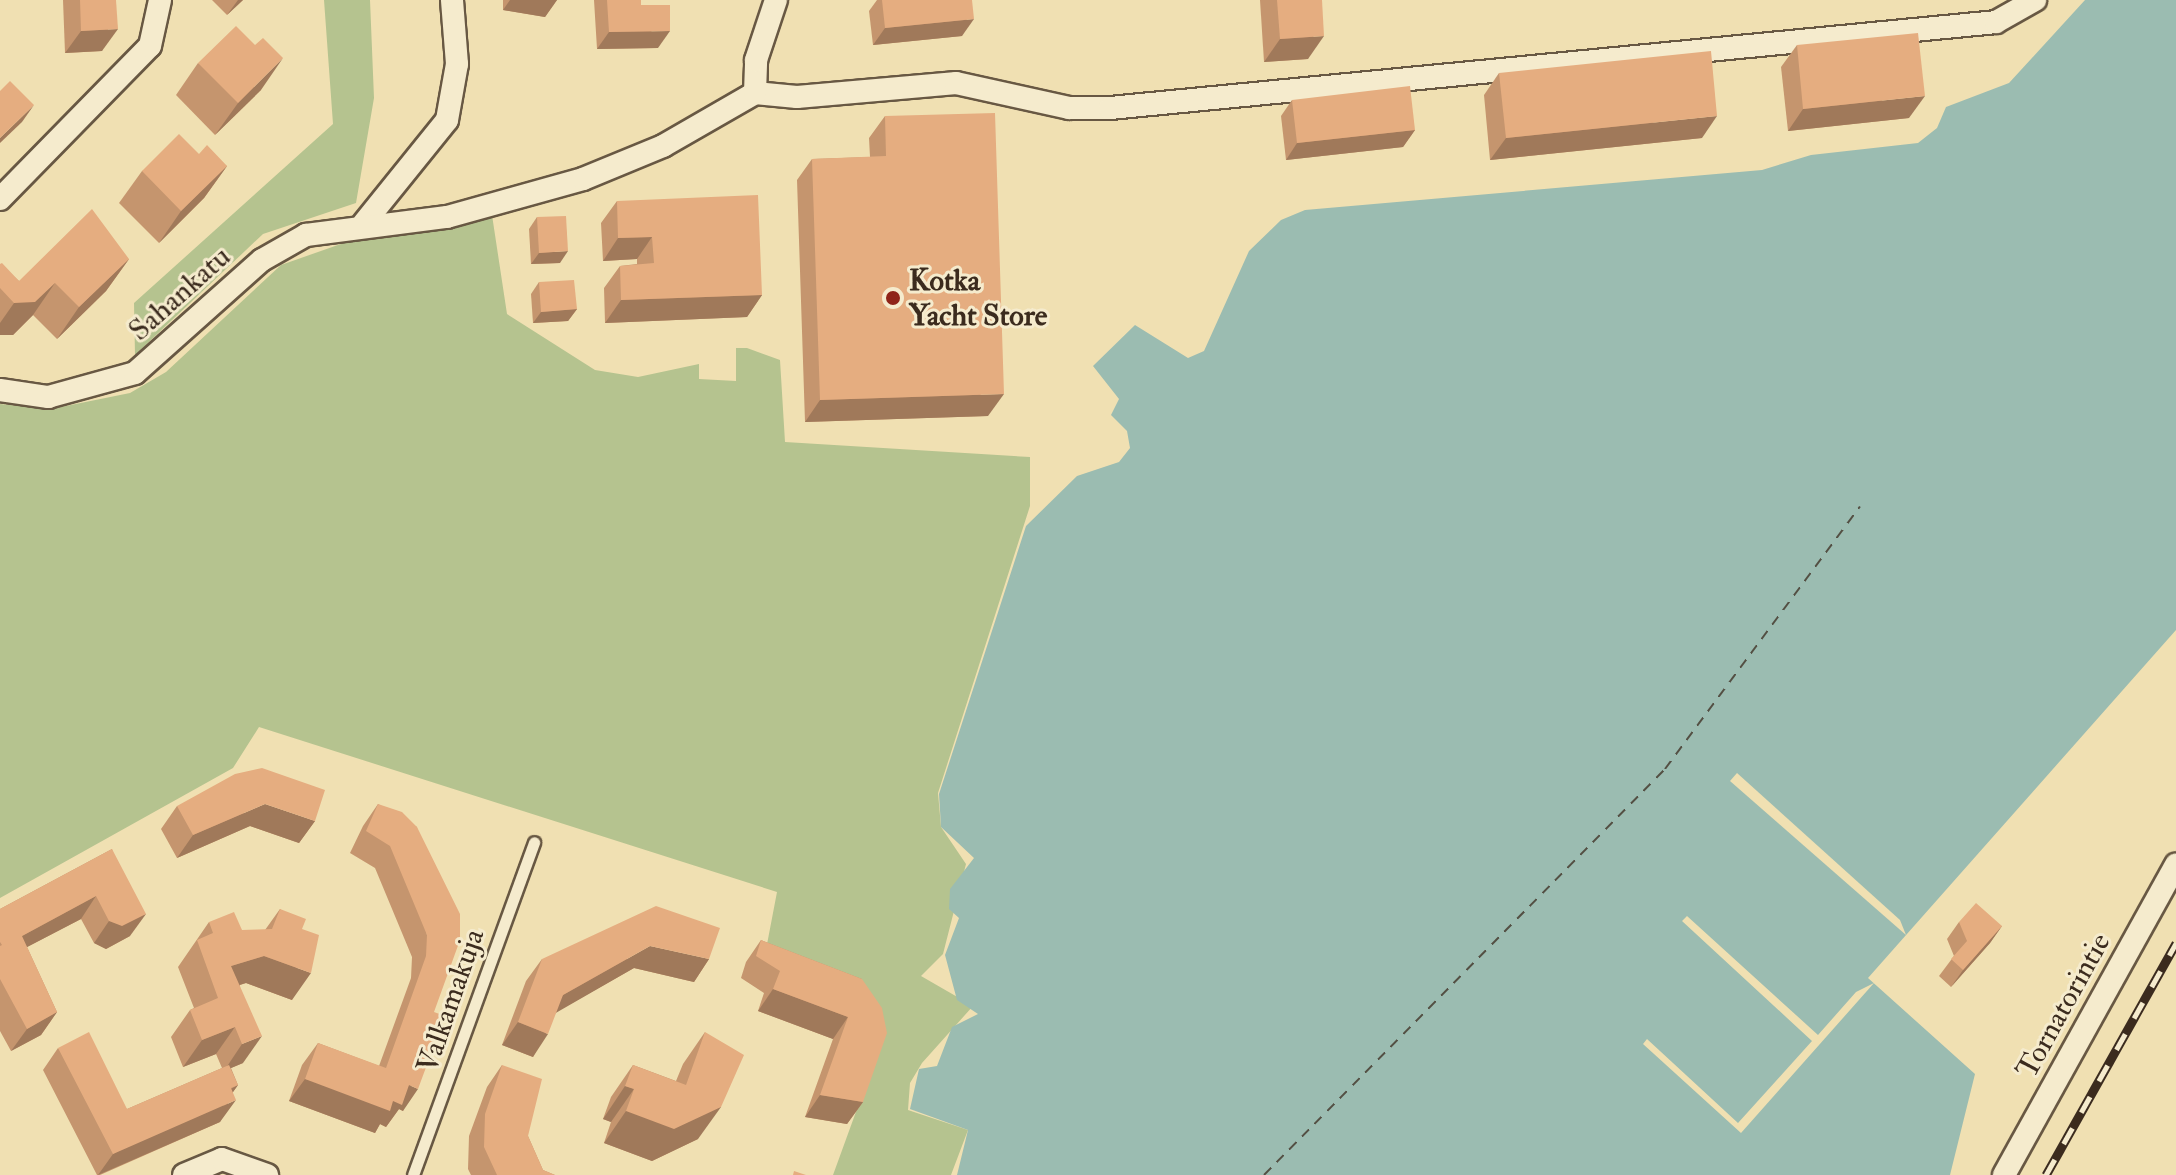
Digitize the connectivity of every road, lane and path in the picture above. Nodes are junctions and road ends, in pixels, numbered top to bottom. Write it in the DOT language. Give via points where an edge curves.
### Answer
graph roads {
  1 [pos="160,0"];
  2 [pos="452,0"];
  3 [pos="776,0"];
  4 [pos="2035,0"];
  5 [pos="755,93"];
  6 [pos="0,199"];
  7 [pos="364,223"];
  8 [pos="0,390"];
  9 [pos="534,842"];
  10 [pos="2176,865"];
  11 [pos="184,1175"];
  12 [pos="267,1175"];
  13 [pos="413,1175"];
  14 [pos="2004,1175"];
  1 -- 6 [label="street" via="150,46"];
  2 -- 7 [label="street" via="457,64 447,120"];
  3 -- 5 [label="street" via="756,60"];
  4 -- 5 [label="street" via="1996,22 1110,108 1069,108 956,83 797,97"];
  5 -- 7 [label="street, Sahankatu" via="663,146 583,179 447,217"];
  7 -- 8 [label="street, Sahankatu" via="306,235 262,260 135,373 48,397"];
  9 -- 13 [label="lane, Valkamakuja"];
  10 -- 14 [label="street, Tornatorintie"];
  11 -- 12 [label="street" via="222,1159"];
}
